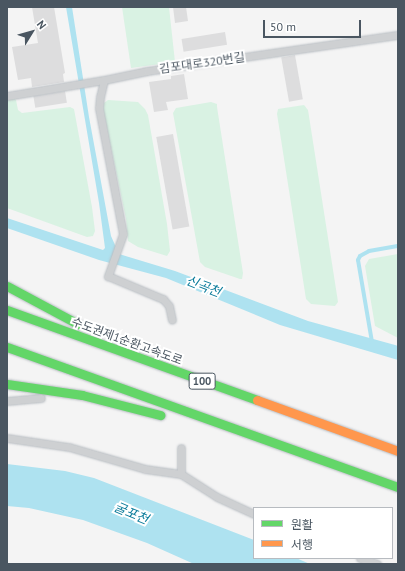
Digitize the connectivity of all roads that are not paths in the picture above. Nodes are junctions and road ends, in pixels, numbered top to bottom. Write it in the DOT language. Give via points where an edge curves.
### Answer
graph roads {
  1 [pos="398,35"];
  2 [pos="104,80"];
  3 [pos="7,96"];
  4 [pos="7,286"];
  5 [pos="7,310"];
  6 [pos="172,320"];
  7 [pos="7,347"];
  8 [pos="147,361"];
  9 [pos="7,384"];
  10 [pos="82,395"];
  11 [pos="7,401"];
  12 [pos="220,425"];
  13 [pos="7,438"];
  14 [pos="181,448"];
  15 [pos="398,451"];
  16 [pos="181,474"];
  17 [pos="398,487"];
  18 [pos="253,514"];
  19 [pos="363,559"];
  20 [pos="377,564"];
  1 -- 2 [label="lane, 김포대로320번길" via="147,71"];
  2 -- 3 [label="lane, 김포대로320번길"];
  2 -- 6 [label="lane" via="99,108 122,228 121,241 108,276 164,299 169,306"];
  4 -- 8 [label="highway"];
  5 -- 8 [label="highway, 수도권제1순환고속도로 / 100"];
  7 -- 12 [label="highway"];
  8 -- 15 [label="highway, 수도권제1순환고속도로 / 100"];
  9 -- 10 [label="highway"];
  10 -- 11 [label="lane"];
  10 -- 12 [label="highway" via="145,412"];
  12 -- 17 [label="highway"];
  13 -- 16 [label="lane" via="69,447 145,469"];
  14 -- 16 [label="lane"];
  16 -- 18 [label="lane" via="217,497"];
  19 -- 20 [label="lane"];
}
